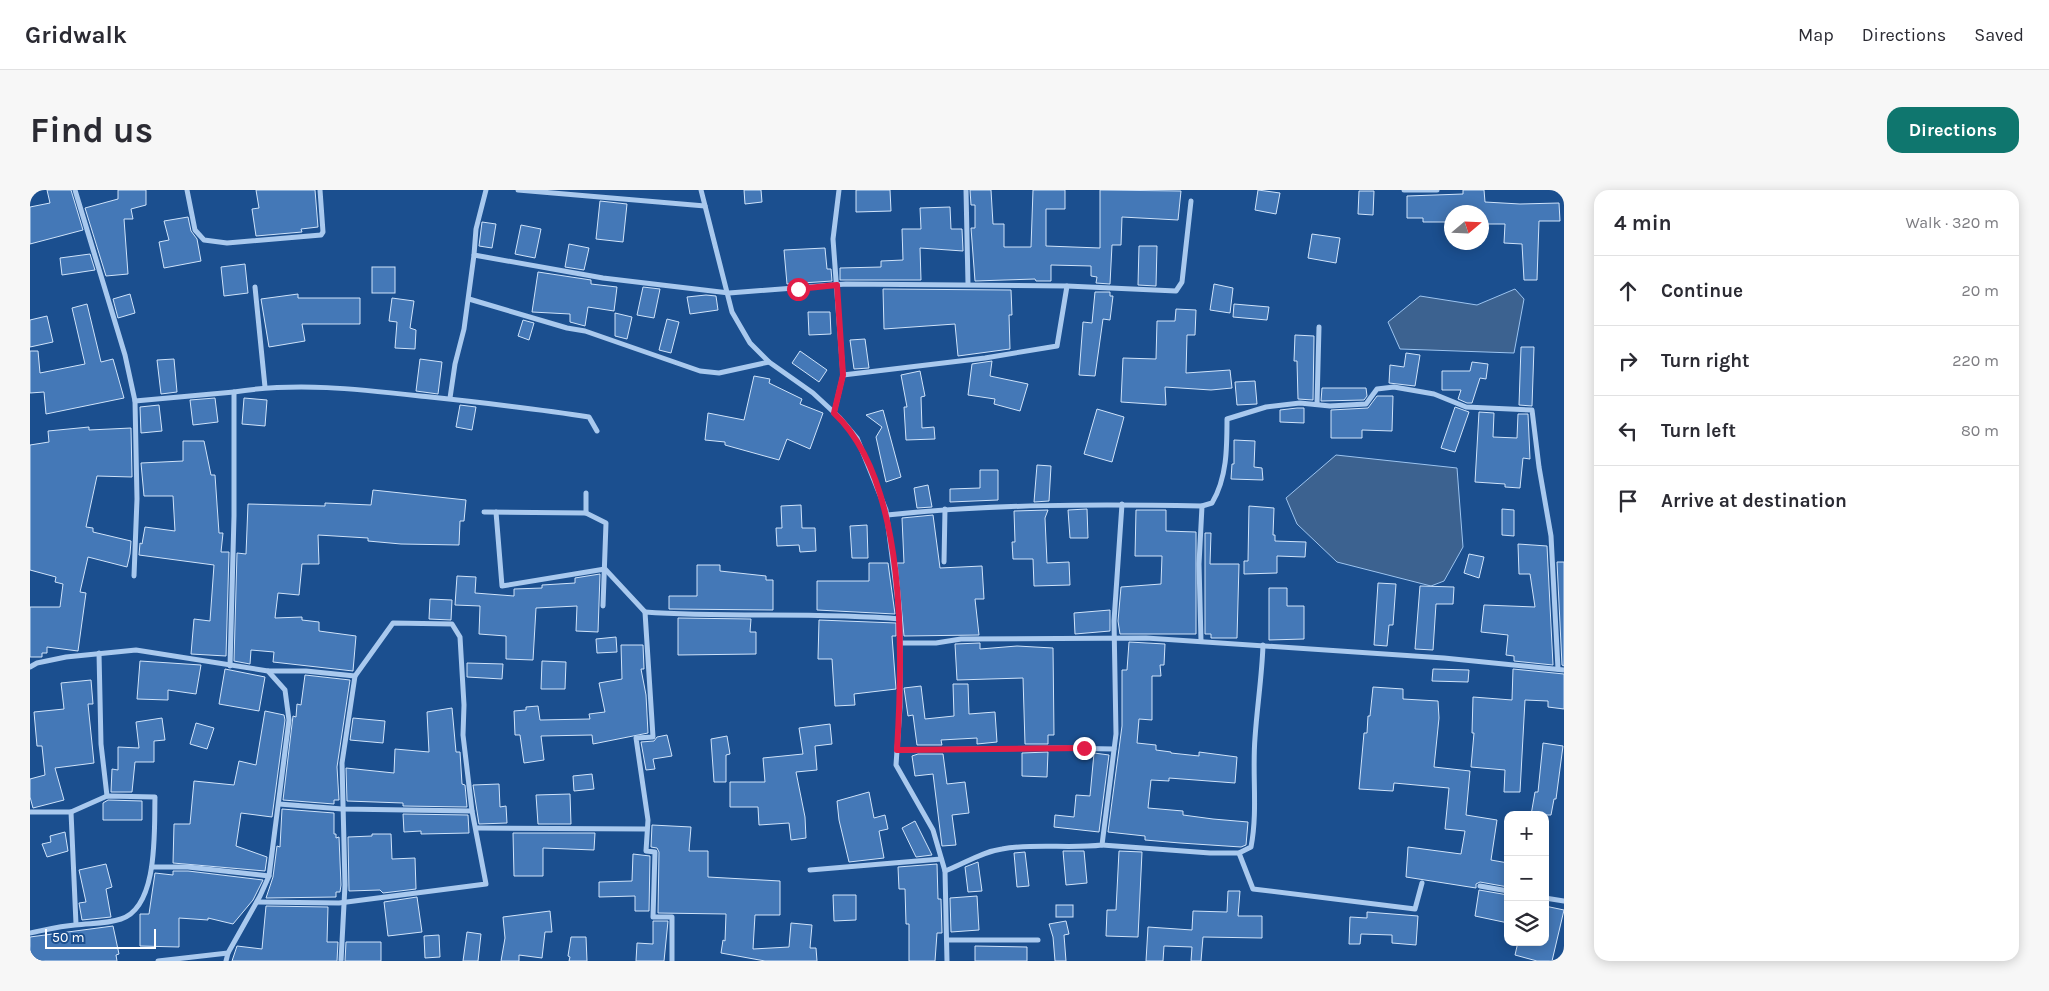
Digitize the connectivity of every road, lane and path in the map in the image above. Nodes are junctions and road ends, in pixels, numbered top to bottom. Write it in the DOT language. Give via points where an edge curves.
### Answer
graph roads {
  1 [pos="75,190"];
  2 [pos="187,190"];
  3 [pos="320,190"];
  4 [pos="486,190"];
  5 [pos="518,190"];
  6 [pos="701,190"];
  7 [pos="839,190"];
  8 [pos="966,190"];
  9 [pos="1404,190"];
  10 [pos="1437,190"];
  11 [pos="1191,201"];
  12 [pos="705,206"];
  13 [pos="474,255"];
  14 [pos="968,284"];
  15 [pos="837,285"];
  16 [pos="1067,286"];
  17 [pos="255,287"];
  18 [pos="729,293"];
  19 [pos="469,299"];
  20 [pos="1319,327"];
  21 [pos="769,362"];
  22 [pos="843,375"];
  23 [pos="265,387"];
  24 [pos="234,392"];
  25 [pos="450,398"];
  26 [pos="135,401"];
  27 [pos="1317,404"];
  28 [pos="834,413"];
  29 [pos="596,431"];
  30 [pos="586,493"];
  31 [pos="1122,504"];
  32 [pos="1202,506"];
  33 [pos="945,509"];
  34 [pos="484,512"];
  35 [pos="496,512"];
  36 [pos="586,513"];
  37 [pos="887,515"];
  38 [pos="944,562"];
  39 [pos="605,569"];
  40 [pos="134,576"];
  41 [pos="603,606"];
  42 [pos="645,612"];
  43 [pos="900,619"];
  44 [pos="1114,638"];
  45 [pos="1201,641"];
  46 [pos="900,643"];
  47 [pos="1263,645"];
  48 [pos="99,653"];
  49 [pos="230,666"];
  50 [pos="30,667"];
  51 [pos="1558,670"];
  52 [pos="1564,670"];
  53 [pos="268,671"];
  54 [pos="355,676"];
  55 [pos="1114,749"];
  56 [pos="897,750"];
  57 [pos="107,796"];
  58 [pos="279,804"];
  59 [pos="342,809"];
  60 [pos="472,811"];
  61 [pos="30,812"];
  62 [pos="71,812"];
  63 [pos="476,828"];
  64 [pos="646,829"];
  65 [pos="1102,844"];
  66 [pos="1239,853"];
  67 [pos="942,859"];
  68 [pos="153,866"];
  69 [pos="810,870"];
  70 [pos="945,871"];
  71 [pos="269,876"];
  72 [pos="1422,883"];
  73 [pos="1480,886"];
  74 [pos="1504,890"];
  75 [pos="1549,899"];
  76 [pos="1564,901"];
  77 [pos="257,902"];
  78 [pos="345,902"];
  79 [pos="76,924"];
  80 [pos="30,933"];
  81 [pos="948,940"];
  82 [pos="1038,940"];
  83 [pos="228,953"];
  84 [pos="1564,955"];
  85 [pos="158,961"];
  86 [pos="226,961"];
  87 [pos="341,961"];
  88 [pos="672,961"];
  89 [pos="946,961"];
  90 [pos="1563,961"];
  1 -- 26 [label="street"];
  2 -- 3 [label="street" via="195,230 204,240 227,242 321,235"];
  4 -- 13 [label="street" via="476,229"];
  5 -- 12 [label="street"];
  6 -- 12 [label="street"];
  7 -- 15 [label="street" via="833,239"];
  8 -- 14 [label="street"];
  9 -- 10 [label="street"];
  11 -- 16 [label="street" via="1182,282 1176,291"];
  12 -- 18 [label="street"];
  13 -- 18 [label="street" via="603,278"];
  13 -- 19 [label="street"];
  14 -- 15 [label="street"];
  14 -- 16 [label="street"];
  15 -- 18 [label="street"];
  15 -- 22 [label="street"];
  16 -- 22 [label="street" via="1057,346"];
  17 -- 23 [label="street"];
  18 -- 21 [label="street" via="732,312 750,343"];
  19 -- 21 [label="street" via="567,328 585,330 700,370 720,373"];
  19 -- 25 [label="street"];
  20 -- 27 [label="street"];
  21 -- 28 [label="street" via="813,393"];
  22 -- 28 [label="street"];
  23 -- 24 [label="street"];
  23 -- 25 [label="street" via="328,387"];
  24 -- 26 [label="street"];
  24 -- 49 [label="street"];
  25 -- 29 [label="street" via="589,417"];
  26 -- 40 [label="street" via="137,499"];
  27 -- 32 [label="street" via="1266,407 1227,420 1226,453 1219,492 1212,503"];
  27 -- 51 [label="street" via="1366,404 1377,389 1394,387 1434,394 1466,408 1532,410 1551,536"];
  28 -- 37 [label="street" via="857,438"];
  30 -- 36 [label="street"];
  31 -- 32 [label="street"];
  31 -- 33 [label="street"];
  31 -- 44 [label="street"];
  32 -- 45 [label="street" via="1199,564"];
  33 -- 37 [label="street"];
  33 -- 38 [label="street"];
  34 -- 35 [label="street"];
  35 -- 36 [label="street"];
  35 -- 39 [label="street" via="502,586"];
  36 -- 39 [label="street" via="606,523"];
  37 -- 43 [label="street"];
  39 -- 41 [label="street"];
  39 -- 42 [label="street"];
  42 -- 43 [label="street" via="718,617 823,614"];
  42 -- 64 [label="street" via="653,737 636,738 648,820"];
  43 -- 46 [label="street"];
  44 -- 45 [label="street"];
  44 -- 46 [label="street" via="961,639"];
  44 -- 55 [label="street"];
  45 -- 47 [label="street"];
  46 -- 56 [label="street"];
  47 -- 51 [label="street"];
  47 -- 66 [label="street" via="1255,737 1254,831 1251,847"];
  48 -- 49 [label="street" via="136,650"];
  48 -- 50 [label="street" via="66,657"];
  48 -- 57 [label="street" via="101,744"];
  49 -- 53 [label="street"];
  51 -- 52 [label="street"];
  53 -- 54 [label="street"];
  53 -- 58 [label="street" via="285,690 290,720"];
  54 -- 59 [label="street" via="342,763"];
  54 -- 60 [label="street" via="393,623 452,624 460,637 463,735"];
  55 -- 56 [label="street"];
  55 -- 65 [label="street"];
  56 -- 67 [label="street" via="896,765 933,830"];
  57 -- 62 [label="street"];
  57 -- 68 [label="street" via="155,797"];
  58 -- 59 [label="street"];
  58 -- 71 [label="street"];
  59 -- 60 [label="street"];
  59 -- 78 [label="street"];
  60 -- 63 [label="street"];
  61 -- 62 [label="street"];
  62 -- 79 [label="street"];
  63 -- 64 [label="street"];
  63 -- 78 [label="street" via="486,884"];
  64 -- 88 [label="street" via="646,851 655,852 653,916 672,917"];
  65 -- 66 [label="street"];
  65 -- 70 [label="street" via="1002,849 983,853"];
  66 -- 72 [label="street" via="1253,889 1415,909"];
  67 -- 69 [label="street"];
  67 -- 70 [label="street"];
  68 -- 71 [label="street"];
  68 -- 79 [label="street" via="137,908 123,919 101,924"];
  70 -- 81 [label="street"];
  71 -- 77 [label="street"];
  73 -- 74 [label="street"];
  75 -- 76 [label="street"];
  77 -- 78 [label="street"];
  77 -- 83 [label="street"];
  78 -- 87 [label="street"];
  79 -- 80 [label="street"];
  81 -- 82 [label="street"];
  81 -- 89 [label="street"];
  83 -- 85 [label="street"];
  83 -- 86 [label="street"];
  84 -- 90 [label="street"];
}
